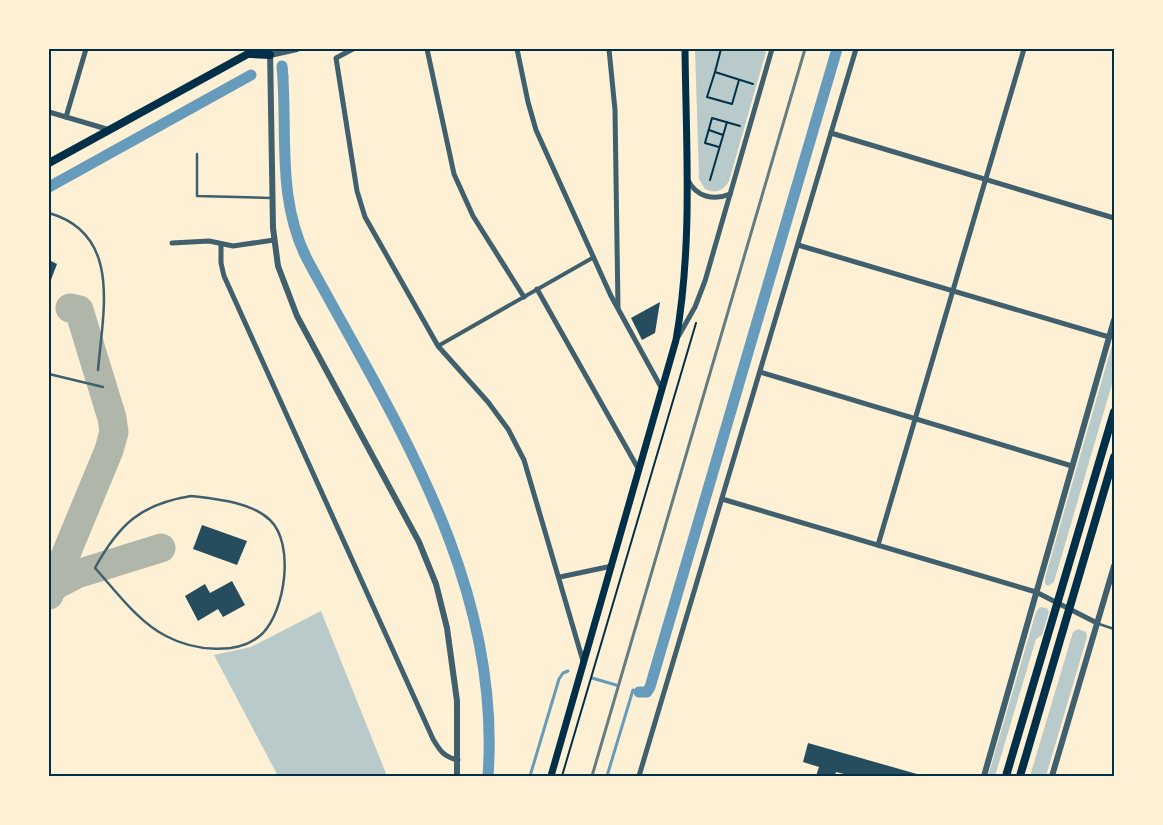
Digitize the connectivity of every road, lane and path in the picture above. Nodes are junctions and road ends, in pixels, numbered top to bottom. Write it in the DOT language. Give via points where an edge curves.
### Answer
graph roads {
  1 [pos="86,49"];
  2 [pos="297,49"];
  3 [pos="353,49"];
  4 [pos="427,49"];
  5 [pos="517,49"];
  6 [pos="610,49"];
  7 [pos="685,49"];
  8 [pos="722,49"];
  9 [pos="772,49"];
  10 [pos="856,49"];
  11 [pos="1024,49"];
  12 [pos="254,51"];
  13 [pos="270,52"];
  14 [pos="715,72"];
  15 [pos="739,80"];
  16 [pos="753,84"];
  17 [pos="49,112"];
  18 [pos="66,117"];
  19 [pos="727,122"];
  20 [pos="740,126"];
  21 [pos="110,130"];
  22 [pos="708,130"];
  23 [pos="831,133"];
  24 [pos="723,135"];
  25 [pos="720,147"];
  26 [pos="197,154"];
  27 [pos="49,163"];
  28 [pos="686,174"];
  29 [pos="985,179"];
  30 [pos="710,180"];
  31 [pos="730,194"];
  32 [pos="273,198"];
  33 [pos="49,213"];
  34 [pos="1114,218"];
  35 [pos="274,240"];
  36 [pos="172,243"];
  37 [pos="221,244"];
  38 [pos="798,244"];
  39 [pos="594,257"];
  40 [pos="538,289"];
  41 [pos="952,291"];
  42 [pos="524,297"];
  43 [pos="618,310"];
  44 [pos="1114,320"];
  45 [pos="696,322"];
  46 [pos="1109,337"];
  47 [pos="676,340"];
  48 [pos="438,346"];
  49 [pos="98,370"];
  50 [pos="760,372"];
  51 [pos="49,374"];
  52 [pos="104,387"];
  53 [pos="663,390"];
  54 [pos="1114,412"];
  55 [pos="915,418"];
  56 [pos="1114,457"];
  57 [pos="1072,466"];
  58 [pos="640,471"];
  59 [pos="722,499"];
  60 [pos="878,545"];
  61 [pos="612,566"];
  62 [pos="1114,566"];
  63 [pos="95,568"];
  64 [pos="560,577"];
  65 [pos="1036,592"];
  66 [pos="1058,603"];
  67 [pos="1069,609"];
  68 [pos="1098,623"];
  69 [pos="1114,629"];
  70 [pos="584,664"];
  71 [pos="458,760"];
  72 [pos="457,776"];
  73 [pos="551,776"];
  74 [pos="562,776"];
  75 [pos="638,776"];
  76 [pos="984,776"];
  77 [pos="1006,776"];
  78 [pos="1020,776"];
  79 [pos="1052,776"];
  1 -- 18 [label="street"];
  2 -- 13 [label="street"];
  3 -- 48 [label="street" via="336,58 360,205"];
  4 -- 42 [label="street" via="454,174 473,216"];
  5 -- 39 [label="street" via="531,117"];
  6 -- 43 [label="street" via="615,110"];
  7 -- 28 [label="main road"];
  8 -- 14 [label="path"];
  9 -- 31 [label="street"];
  10 -- 23 [label="street"];
  11 -- 29 [label="street"];
  12 -- 13 [label="main road"];
  12 -- 21 [label="main road"];
  13 -- 32 [label="street"];
  14 -- 15 [label="path"];
  14 -- 15 [label="path" via="707,97 732,104"];
  15 -- 16 [label="path"];
  17 -- 18 [label="street"];
  18 -- 21 [label="street"];
  19 -- 20 [label="path"];
  19 -- 22 [label="path" via="712,118"];
  19 -- 24 [label="path"];
  21 -- 27 [label="main road"];
  22 -- 24 [label="path"];
  22 -- 25 [label="path" via="705,143"];
  23 -- 29 [label="street"];
  23 -- 38 [label="street"];
  24 -- 25 [label="path"];
  25 -- 30 [label="path"];
  26 -- 32 [label="lane" via="197,196"];
  28 -- 31 [label="street" via="693,189 704,196 717,198"];
  28 -- 47 [label="main road" via="685,273"];
  29 -- 34 [label="street"];
  29 -- 41 [label="street"];
  31 -- 47 [label="street" via="701,294"];
  32 -- 35 [label="street"];
  33 -- 49 [label="lane" via="74,223 85,232 97,250 104,282"];
  35 -- 37 [label="street" via="233,246"];
  35 -- 71 [label="street" via="283,284 297,316 419,542 434,577 454,675 459,724"];
  36 -- 37 [label="street" via="209,241"];
  37 -- 71 [label="street" via="224,276 433,738 441,753"];
  38 -- 41 [label="street"];
  38 -- 50 [label="street"];
  39 -- 40 [label="street"];
  39 -- 43 [label="street"];
  40 -- 42 [label="street"];
  40 -- 58 [label="street"];
  41 -- 46 [label="street"];
  41 -- 55 [label="street"];
  42 -- 48 [label="street"];
  43 -- 53 [label="street"];
  44 -- 46 [label="street"];
  45 -- 74 [label="path"];
  46 -- 57 [label="street"];
  47 -- 53 [label="main road"];
  48 -- 64 [label="street" via="488,402 517,446 529,473"];
  50 -- 55 [label="street"];
  50 -- 59 [label="street"];
  51 -- 52 [label="lane"];
  53 -- 58 [label="main road"];
  54 -- 66 [label="main road"];
  55 -- 57 [label="street"];
  55 -- 60 [label="street"];
  56 -- 67 [label="main road"];
  57 -- 65 [label="street"];
  58 -- 61 [label="main road"];
  59 -- 60 [label="street"];
  59 -- 75 [label="street"];
  60 -- 65 [label="street"];
  61 -- 64 [label="street"];
  61 -- 70 [label="main road"];
  62 -- 68 [label="street"];
  63 -- 63 [label="lane" via="150,627 196,648 228,648 262,634 278,605 285,574 284,549 273,524 255,510 215,498 191,496 169,500 125,523"];
  64 -- 70 [label="street"];
  65 -- 66 [label="street"];
  65 -- 76 [label="street"];
  66 -- 67 [label="street"];
  66 -- 77 [label="main road"];
  67 -- 68 [label="street"];
  67 -- 78 [label="main road"];
  68 -- 69 [label="lane"];
  68 -- 79 [label="street"];
  70 -- 73 [label="main road"];
  71 -- 72 [label="street"];
}
